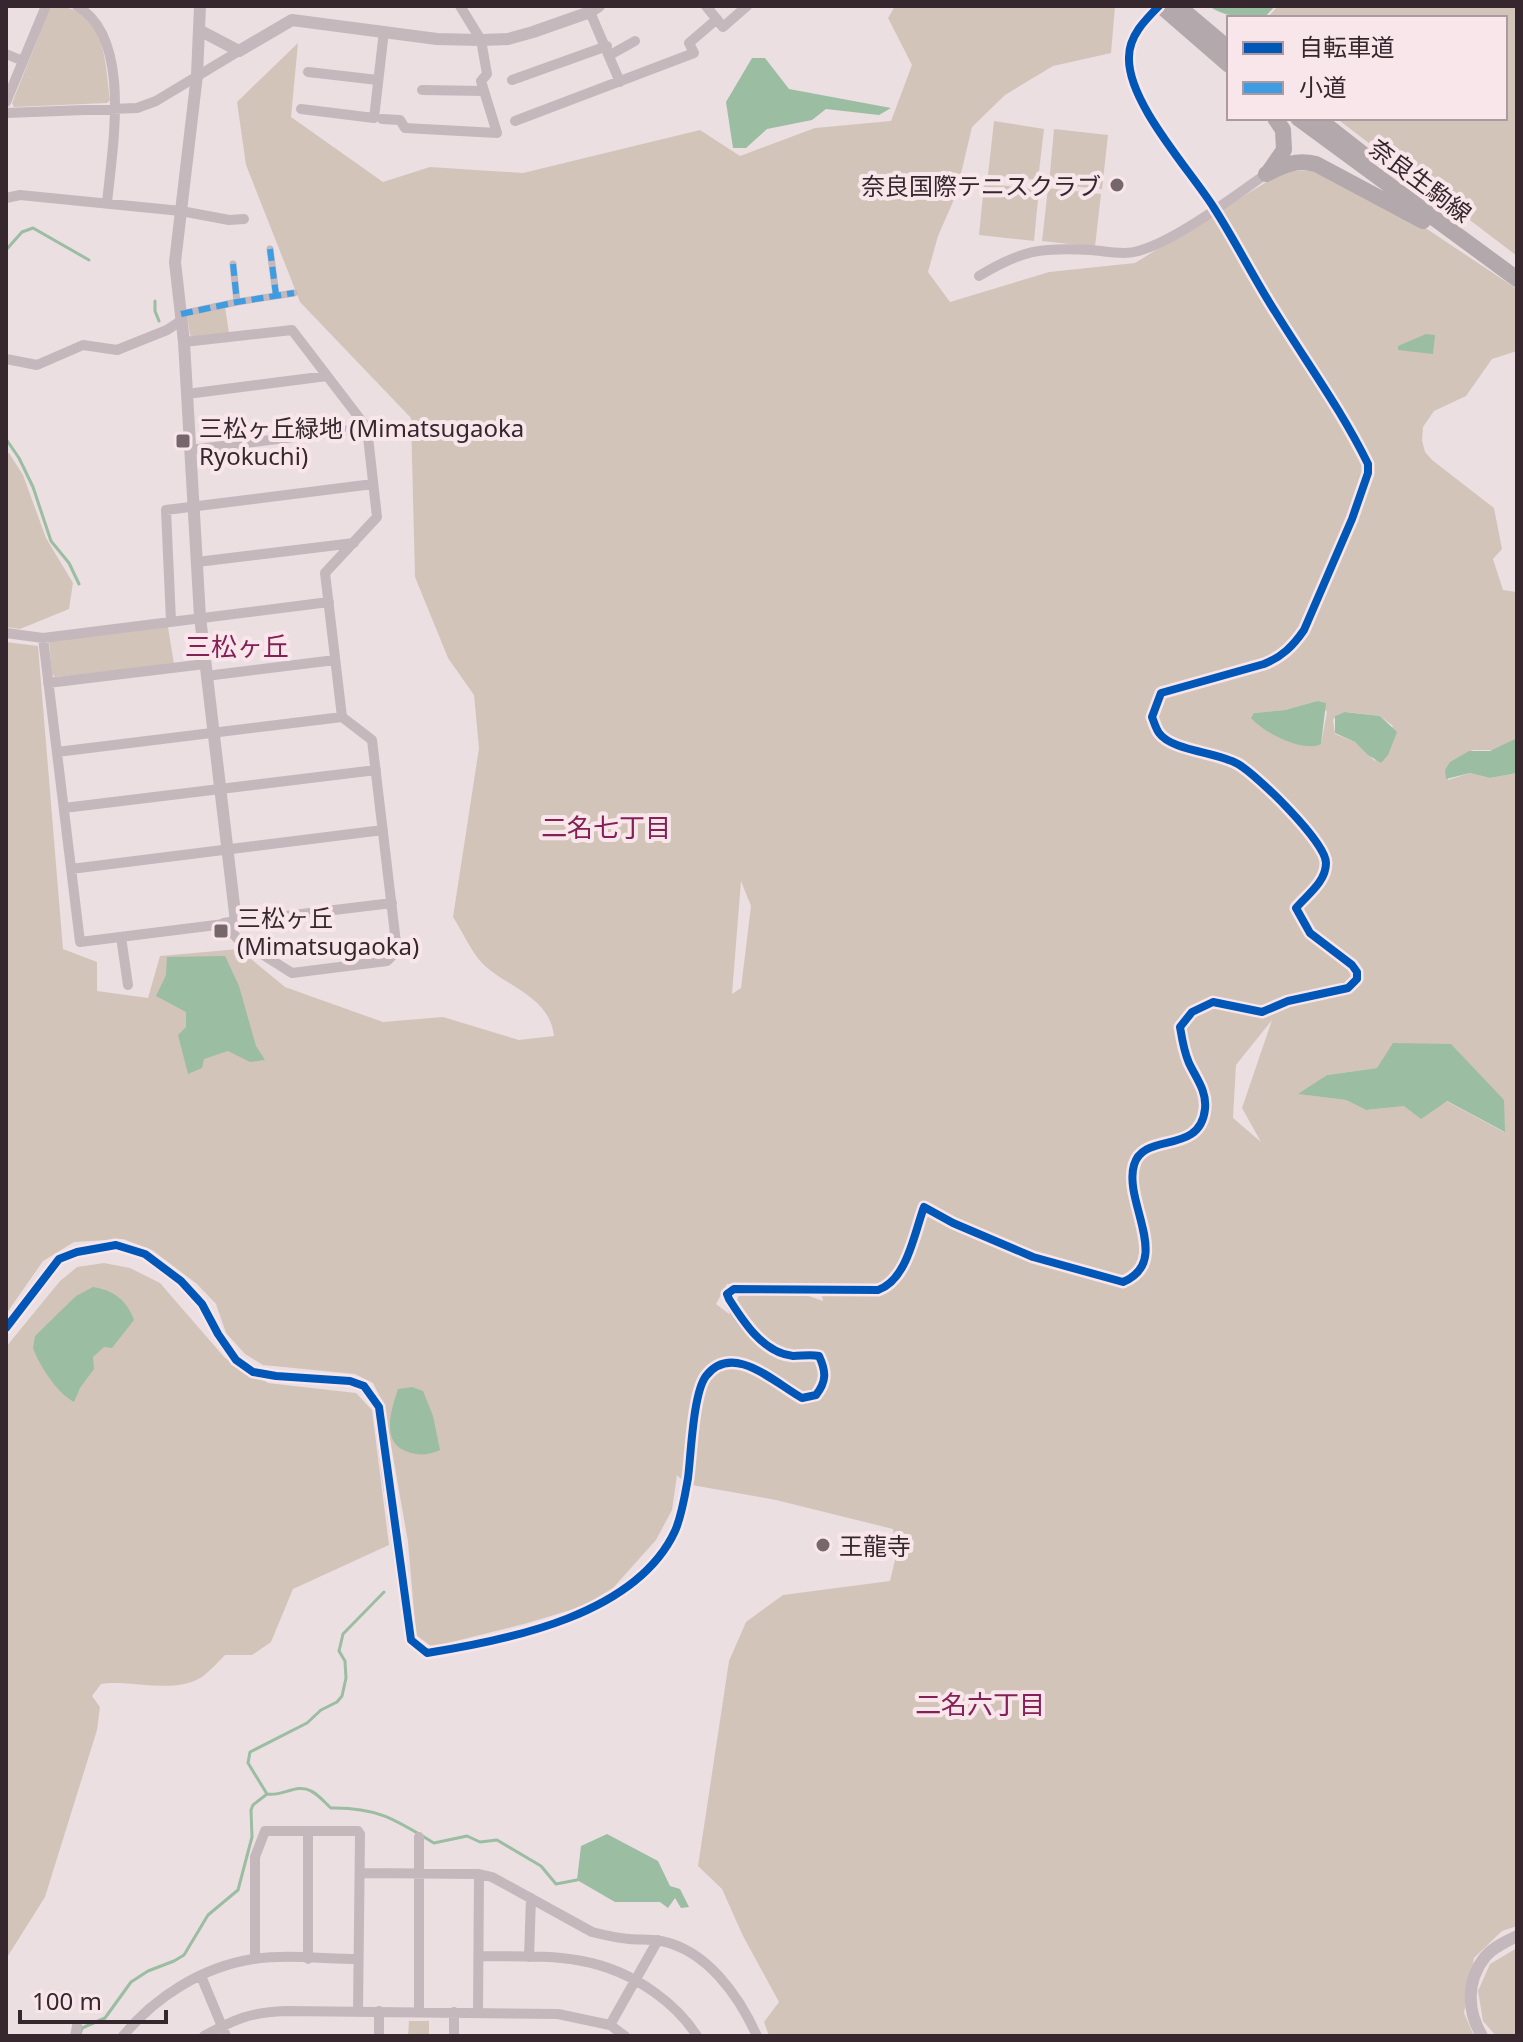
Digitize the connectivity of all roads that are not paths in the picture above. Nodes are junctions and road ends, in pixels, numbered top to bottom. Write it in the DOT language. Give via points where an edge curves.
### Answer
graph roads {
  1 [pos="46,6"];
  2 [pos="77,6"];
  3 [pos="200,6"];
  4 [pos="460,6"];
  5 [pos="747,6"];
  6 [pos="1160,6"];
  7 [pos="1178,6"];
  8 [pos="594,9"];
  9 [pos="713,11"];
  10 [pos="199,30"];
  11 [pos="384,31"];
  12 [pos="481,40"];
  13 [pos="635,41"];
  14 [pos="1227,47"];
  15 [pos="608,50"];
  16 [pos="239,51"];
  17 [pos="6,54"];
  18 [pos="23,61"];
  19 [pos="1227,63"];
  20 [pos="308,72"];
  21 [pos="197,75"];
  22 [pos="378,80"];
  23 [pos="512,80"];
  24 [pos="620,82"];
  25 [pos="422,90"];
  26 [pos="484,91"];
  27 [pos="6,102"];
  28 [pos="115,108"];
  29 [pos="301,109"];
  30 [pos="6,113"];
  31 [pos="382,119"];
  32 [pos="1276,120"];
  33 [pos="1301,120"];
  34 [pos="1319,120"];
  35 [pos="515,121"];
  36 [pos="1266,174"];
  37 [pos="6,198"];
  38 [pos="107,203"];
  39 [pos="1215,210"];
  40 [pos="181,211"];
  41 [pos="244,219"];
  42 [pos="1461,240"];
  43 [pos="270,249"];
  44 [pos="233,264"];
  45 [pos="1517,268"];
  46 [pos="979,276"];
  47 [pos="1517,279"];
  48 [pos="294,293"];
  49 [pos="276,295"];
  50 [pos="237,302"];
  51 [pos="182,317"];
  52 [pos="184,342"];
  53 [pos="6,359"];
  54 [pos="327,376"];
  55 [pos="187,394"];
  56 [pos="367,428"];
  57 [pos="190,450"];
  58 [pos="373,484"];
  59 [pos="193,506"];
  60 [pos="354,543"];
  61 [pos="197,562"];
  62 [pos="329,602"];
  63 [pos="200,617"];
  64 [pos="171,621"];
  65 [pos="6,633"];
  66 [pos="43,638"];
  67 [pos="335,660"];
  68 [pos="206,670"];
  69 [pos="48,683"];
  70 [pos="342,717"];
  71 [pos="214,733"];
  72 [pos="57,752"];
  73 [pos="376,770"];
  74 [pos="220,789"];
  75 [pos="64,808"];
  76 [pos="383,830"];
  77 [pos="228,850"];
  78 [pos="71,869"];
  79 [pos="392,903"];
  80 [pos="230,923"];
  81 [pos="121,937"];
  82 [pos="128,985"];
  83 [pos="924,1207"];
  84 [pos="6,1328"];
  85 [pos="388,1479"];
  86 [pos="395,1527"];
  87 [pos="308,1831"];
  88 [pos="419,1837"];
  89 [pos="360,1873"];
  90 [pos="419,1874"];
  91 [pos="479,1874"];
  92 [pos="531,1898"];
  93 [pos="1517,1936"];
  94 [pos="658,1940"];
  95 [pos="479,1956"];
  96 [pos="529,1957"];
  97 [pos="255,1959"];
  98 [pos="308,1959"];
  99 [pos="358,1959"];
  100 [pos="201,1976"];
  101 [pos="636,1979"];
  102 [pos="358,2011"];
  103 [pos="379,2011"];
  104 [pos="419,2012"];
  105 [pos="454,2012"];
  106 [pos="478,2012"];
  107 [pos="610,2025"];
  108 [pos="224,2031"];
  109 [pos="123,2036"];
  110 [pos="204,2036"];
  111 [pos="379,2036"];
  112 [pos="454,2036"];
  113 [pos="625,2036"];
  114 [pos="697,2036"];
  115 [pos="757,2036"];
  116 [pos="1482,2036"];
  1 -- 18 [label="street"];
  2 -- 28 [label="street" via="103,32"];
  3 -- 10 [label="street"];
  4 -- 12 [label="street"];
  5 -- 9 [label="street" via="723,27"];
  6 -- 19 [label="main road"];
  6 -- 39 [label="street" via="1132,41 1130,73 1149,115"];
  7 -- 14 [label="main road"];
  8 -- 12 [label="street" via="508,39"];
  8 -- 15 [label="street"];
  9 -- 24 [label="street" via="689,43 694,53"];
  10 -- 16 [label="street"];
  10 -- 21 [label="street"];
  11 -- 12 [label="street"];
  11 -- 16 [label="street" via="292,20"];
  11 -- 22 [label="street"];
  12 -- 26 [label="street"];
  13 -- 15 [label="street"];
  15 -- 23 [label="street"];
  15 -- 24 [label="street"];
  16 -- 21 [label="street"];
  17 -- 18 [label="street"];
  18 -- 27 [label="street"];
  20 -- 22 [label="street"];
  21 -- 28 [label="street" via="156,101"];
  21 -- 40 [label="street"];
  22 -- 29 [label="street" via="374,118"];
  24 -- 35 [label="street"];
  25 -- 26 [label="street"];
  26 -- 31 [label="street" via="497,133 405,128 400,120"];
  28 -- 30 [label="street"];
  28 -- 38 [label="street"];
  32 -- 36 [label="main road" via="1284,150"];
  33 -- 42 [label="main road, 奈良生駒線"];
  34 -- 45 [label="main road, 奈良生駒線"];
  36 -- 39 [label="street"];
  36 -- 42 [label="main road" via="1304,161 1326,166"];
  37 -- 38 [label="street"];
  38 -- 40 [label="street"];
  39 -- 46 [label="street" via="1132,253 1037,249"];
  39 -- 83 [label="street" via="1337,406 1368,473 1294,643 1264,664 1161,693 1152,717 1170,743 1240,765 1304,825 1326,862 1322,879 1296,908 1310,933 1352,965 1357,979 1348,988 1262,1012 1213,1002 1185,1020 1180,1027 1184,1049 1206,1106 1191,1135 1146,1149 1134,1162 1131,1182 1146,1252 1132,1278 1123,1282 1033,1257"];
  40 -- 41 [label="street"];
  40 -- 51 [label="street" via="175,262"];
  42 -- 47 [label="main road, 奈良生駒線"];
  43 -- 49 [label="street"];
  44 -- 50 [label="street"];
  48 -- 49 [label="street"];
  49 -- 50 [label="street"];
  50 -- 51 [label="street"];
  51 -- 52 [label="street"];
  51 -- 53 [label="street" via="167,330 117,350 83,345 37,365"];
  52 -- 54 [label="street" via="292,330"];
  52 -- 55 [label="street"];
  54 -- 55 [label="street"];
  54 -- 56 [label="street"];
  55 -- 57 [label="street"];
  56 -- 57 [label="street"];
  56 -- 58 [label="street"];
  57 -- 59 [label="street"];
  58 -- 59 [label="street"];
  58 -- 60 [label="street" via="377,517"];
  59 -- 61 [label="street"];
  59 -- 64 [label="street" via="166,510"];
  60 -- 61 [label="street"];
  60 -- 62 [label="street" via="325,573"];
  61 -- 63 [label="street"];
  62 -- 63 [label="street"];
  62 -- 67 [label="street"];
  63 -- 64 [label="street"];
  63 -- 68 [label="street"];
  64 -- 66 [label="street"];
  65 -- 66 [label="street"];
  66 -- 69 [label="street"];
  67 -- 68 [label="street"];
  67 -- 70 [label="street"];
  68 -- 69 [label="street"];
  68 -- 71 [label="street"];
  69 -- 72 [label="street"];
  70 -- 71 [label="street"];
  70 -- 73 [label="street" via="372,740"];
  71 -- 72 [label="street"];
  71 -- 74 [label="street"];
  72 -- 75 [label="street"];
  73 -- 74 [label="street"];
  73 -- 76 [label="street"];
  74 -- 75 [label="street"];
  74 -- 77 [label="street"];
  75 -- 78 [label="street"];
  76 -- 77 [label="street"];
  76 -- 79 [label="street"];
  77 -- 78 [label="street"];
  77 -- 80 [label="street"];
  78 -- 81 [label="street" via="80,942"];
  79 -- 80 [label="street"];
  79 -- 80 [label="street" via="397,951 387,961 292,973 238,939"];
  80 -- 81 [label="street"];
  81 -- 82 [label="street"];
  83 -- 86 [label="street" via="903,1264 888,1287 734,1289 727,1294 755,1336 793,1356 819,1356 825,1369 823,1383 816,1395 802,1398 748,1365 729,1363 705,1377 676,1529 648,1567 599,1607 485,1642 427,1653 411,1640"];
  84 -- 85 [label="street" via="59,1259 116,1245 134,1249 181,1281 202,1304 236,1360 253,1372 364,1386 379,1407"];
  87 -- 89 [label="street" via="358,1831"];
  87 -- 97 [label="street" via="262,1835 255,1857"];
  87 -- 98 [label="street"];
  88 -- 90 [label="street"];
  89 -- 90 [label="street"];
  89 -- 99 [label="street"];
  90 -- 91 [label="street"];
  90 -- 104 [label="street"];
  91 -- 92 [label="street"];
  91 -- 95 [label="street"];
  92 -- 94 [label="street" via="592,1932"];
  92 -- 96 [label="street"];
  93 -- 116 [label="street" via="1490,1952 1475,1973 1470,2003"];
  94 -- 101 [label="street"];
  94 -- 115 [label="street" via="698,1958 723,1981"];
  95 -- 96 [label="street"];
  95 -- 106 [label="street"];
  96 -- 101 [label="street" via="592,1962"];
  97 -- 98 [label="street"];
  97 -- 100 [label="street"];
  98 -- 99 [label="street"];
  99 -- 102 [label="street"];
  100 -- 108 [label="street"];
  100 -- 109 [label="street" via="160,1999"];
  101 -- 107 [label="street"];
  101 -- 114 [label="street" via="673,2006"];
  102 -- 103 [label="street"];
  102 -- 108 [label="street" via="259,2012 239,2017"];
  103 -- 104 [label="street"];
  103 -- 111 [label="street"];
  104 -- 105 [label="street"];
  105 -- 106 [label="street"];
  105 -- 112 [label="street"];
  106 -- 107 [label="street" via="579,2016"];
  107 -- 113 [label="street"];
  108 -- 110 [label="street"];
}
